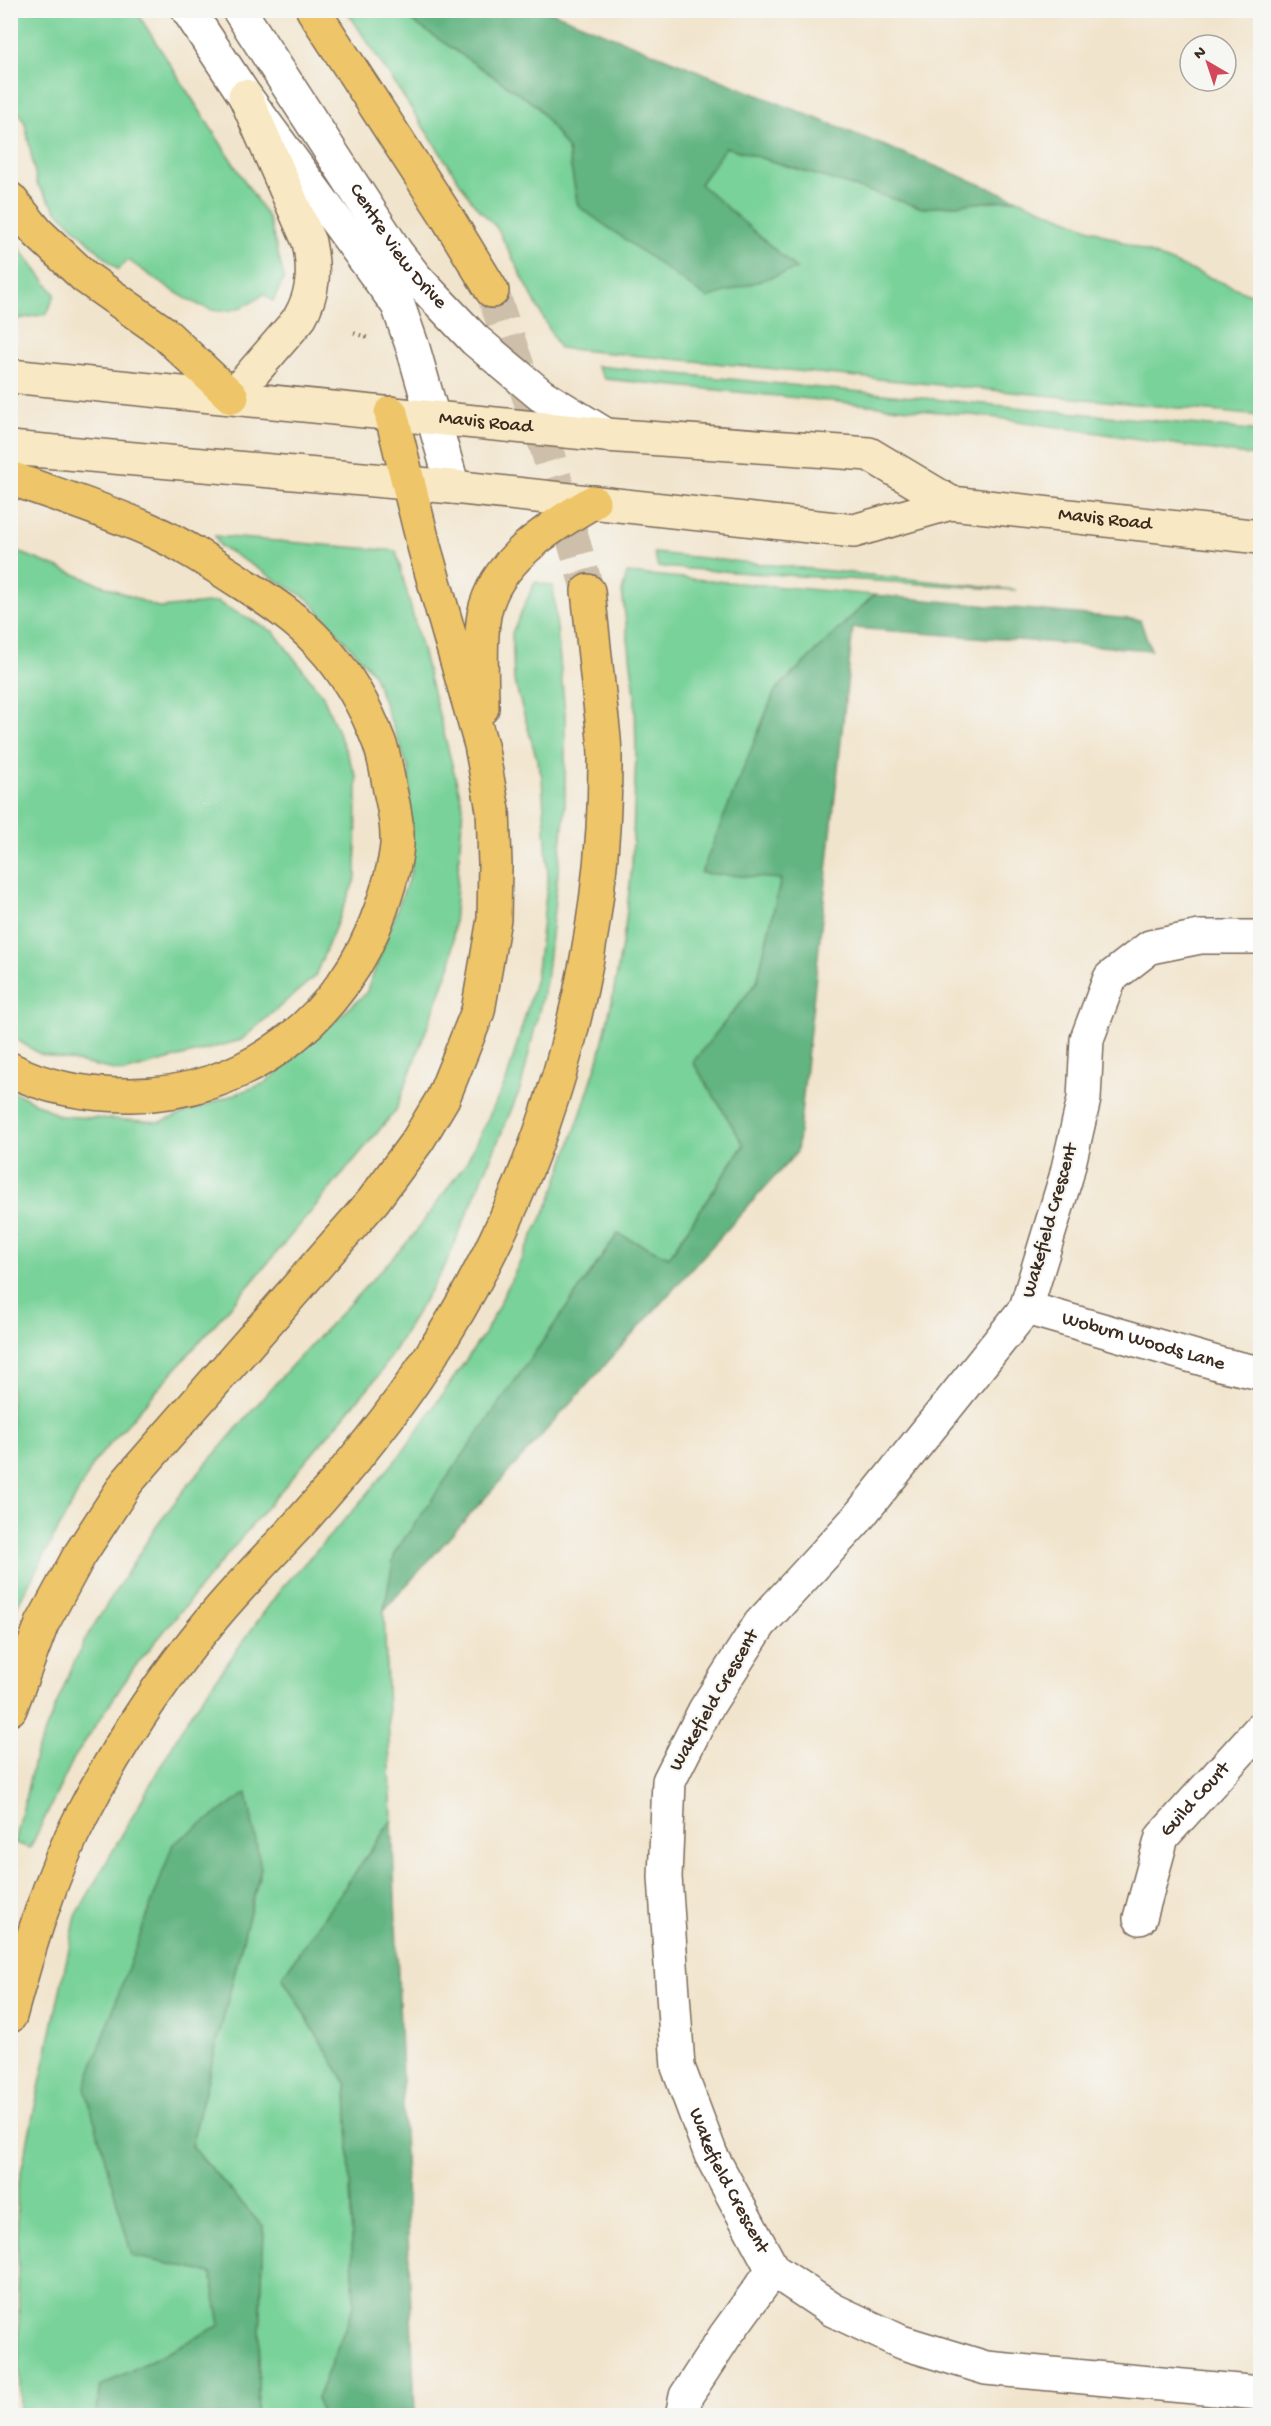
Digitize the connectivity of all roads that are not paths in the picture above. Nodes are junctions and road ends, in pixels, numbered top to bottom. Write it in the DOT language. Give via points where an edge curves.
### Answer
graph roads {
  1 [pos="188,10"];
  2 [pos="238,10"];
  3 [pos="313,10"];
  4 [pos="245,96"];
  5 [pos="10,199"];
  6 [pos="492,291"];
  7 [pos="10,376"];
  8 [pos="232,398"];
  9 [pos="391,413"];
  10 [pos="433,418"];
  11 [pos="606,435"];
  12 [pos="10,448"];
  13 [pos="10,478"];
  14 [pos="407,484"];
  15 [pos="453,487"];
  16 [pos="593,502"];
  17 [pos="951,503"];
  18 [pos="1260,537"];
  19 [pos="588,591"];
  20 [pos="482,745"];
  21 [pos="1260,937"];
  22 [pos="10,1069"];
  23 [pos="1026,1308"];
  24 [pos="1260,1373"];
  25 [pos="10,1709"];
  26 [pos="1260,1729"];
  27 [pos="1140,1918"];
  28 [pos="10,2016"];
  29 [pos="773,2270"];
  30 [pos="1260,2393"];
  31 [pos="682,2415"];
  1 -- 4 [label="street, Centre View Drive"];
  2 -- 11 [label="street, Centre View Drive" via="416,278 476,340 542,395"];
  3 -- 6 [label="highway"];
  4 -- 8 [label="main road" via="309,242 314,281 299,320"];
  4 -- 10 [label="street, Centre View Drive" via="391,294 404,320"];
  5 -- 8 [label="highway" via="77,270 163,332"];
  7 -- 8 [label="main road, Mavis Road"];
  8 -- 9 [label="main road, Mavis Road"];
  9 -- 10 [label="main road, Mavis Road"];
  9 -- 14 [label="highway"];
  10 -- 11 [label="main road, Mavis Road"];
  10 -- 15 [label="street, Centre View Drive"];
  11 -- 17 [label="main road, Mavis Road" via="869,454"];
  12 -- 14 [label="main road, Mavis Road"];
  13 -- 22 [label="highway" via="150,530 198,555 286,614 319,642 344,675 380,743 397,842 394,868 377,922 346,980 302,1029 239,1072 177,1091 120,1095 86,1093"];
  14 -- 15 [label="main road, Mavis Road"];
  14 -- 20 [label="highway"];
  15 -- 16 [label="main road, Mavis Road"];
  16 -- 17 [label="main road, Mavis Road" via="854,531"];
  16 -- 20 [label="highway" via="538,537 502,574 491,595 484,614 482,644"];
  17 -- 18 [label="main road, Mavis Road"];
  19 -- 28 [label="highway" via="605,755 602,847 578,1001 540,1139 472,1288 426,1364 362,1450 211,1620 123,1743 82,1815 49,1893"];
  20 -- 25 [label="highway" via="493,810 494,918 478,1011 443,1098 373,1201 127,1482 79,1556 42,1624"];
  21 -- 23 [label="street, Wakefield Crescent" via="1200,937 1150,947 1110,978 1087,1039 1084,1099 1074,1144"];
  23 -- 24 [label="street, Woburn Woods Lane"];
  23 -- 29 [label="street, Wakefield Crescent" via="856,1520 760,1624 705,1710 669,1781 665,1877 678,2067 711,2155"];
  26 -- 27 [label="street, Guild Court" via="1162,1837"];
  29 -- 30 [label="street, Wakefield Crescent" via="832,2310 901,2342 986,2368"];
  29 -- 31 [label="street" via="686,2396"];
}
